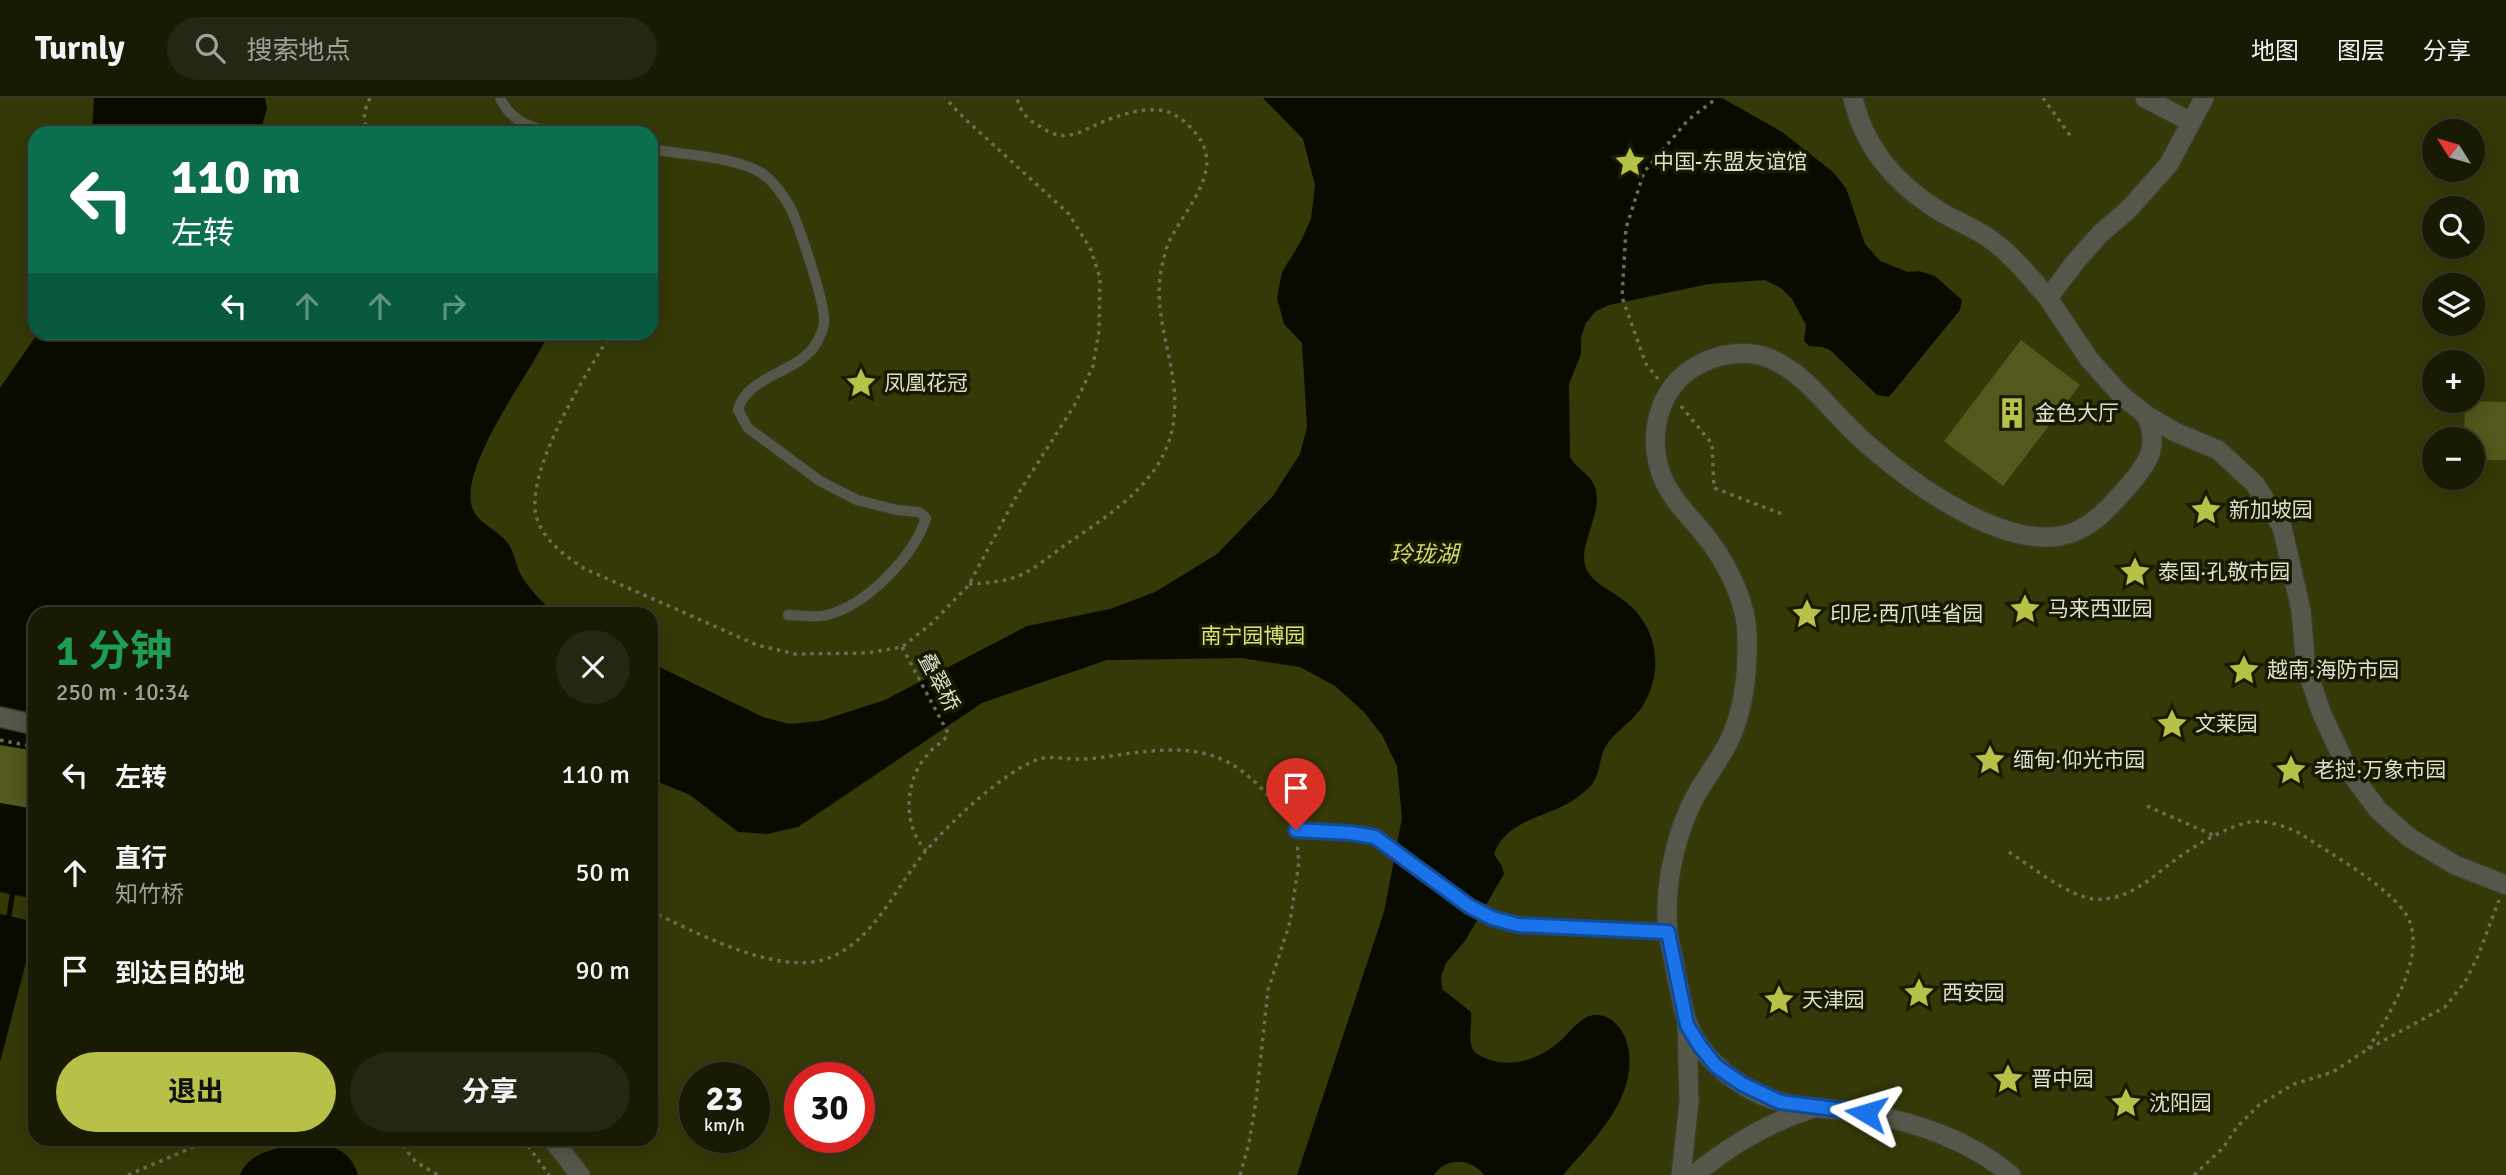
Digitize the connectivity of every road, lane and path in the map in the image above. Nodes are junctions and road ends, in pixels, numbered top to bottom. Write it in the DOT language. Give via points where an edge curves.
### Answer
graph roads {
  1 [pos="370,98"];
  2 [pos="500,98"];
  3 [pos="945,98"];
  4 [pos="1017,98"];
  5 [pos="1717,98"];
  6 [pos="1853,98"];
  7 [pos="2043,98"];
  8 [pos="2145,98"];
  9 [pos="2204,98"];
  10 [pos="2191,122"];
  11 [pos="365,126"];
  12 [pos="527,126"];
  13 [pos="2072,138"];
  14 [pos="658,150"];
  15 [pos="2048,298"];
  16 [pos="607,340"];
  17 [pos="1669,392"];
  18 [pos="2146,415"];
  19 [pos="1782,514"];
  20 [pos="969,584"];
  21 [pos="788,615"];
  22 [pos="902,647"];
  23 [pos="0,718"];
  24 [pos="28,724"];
  25 [pos="0,740"];
  26 [pos="28,746"];
  27 [pos="2147,806"];
  28 [pos="1296,830"];
  29 [pos="2215,836"];
  30 [pos="926,851"];
  31 [pos="2009,852"];
  32 [pos="2505,885"];
  33 [pos="658,914"];
  34 [pos="1668,932"];
  35 [pos="1687,1025"];
  36 [pos="2368,1049"];
  37 [pos="1818,1107"];
  38 [pos="196,1146"];
  39 [pos="403,1146"];
  40 [pos="528,1146"];
  41 [pos="557,1146"];
  42 [pos="128,1175"];
  43 [pos="438,1175"];
  44 [pos="549,1175"];
  45 [pos="580,1175"];
  46 [pos="1240,1175"];
  47 [pos="1681,1175"];
  48 [pos="1694,1175"];
  49 [pos="2011,1175"];
  50 [pos="2194,1175"];
  1 -- 11 [label="path" via="363,116"];
  2 -- 12 [label="lane" via="506,110"];
  3 -- 20 [label="path" via="1069,214 1100,278 1093,366"];
  4 -- 20 [label="path" via="1027,119 1059,136 1126,115 1165,111 1185,122 1198,137 1208,165 1189,211 1171,237 1161,268 1159,298 1175,404 1171,437 1162,457 1119,508 1021,574"];
  5 -- 17 [label="path" via="1688,120 1644,172 1626,228 1622,297 1646,364"];
  6 -- 15 [label="street" via="1869,143 1886,168 1939,211 1987,237 2018,263"];
  7 -- 13 [label="path"];
  8 -- 10 [label="street"];
  9 -- 10 [label="street"];
  10 -- 15 [label="street" via="2169,164 2101,233"];
  14 -- 21 [label="lane" via="735,163 758,170 772,181 789,205 824,305 824,324 813,348 741,398 738,410 748,428 820,481 857,500 926,517 902,561 864,597 826,615"];
  15 -- 18 [label="street" via="2103,376"];
  16 -- 22 [label="path" via="570,402 537,481 535,509 559,552 583,568 757,645 795,654 867,653"];
  17 -- 18 [label="street" via="1688,372 1715,358 1733,354 1767,357 1800,377 1890,463 1939,497 2008,532 2049,538 2096,520 2140,473 2152,450 2154,432"];
  17 -- 19 [label="path" via="1712,444 1714,488"];
  17 -- 34 [label="street" via="1655,427 1662,479 1712,544 1735,588 1747,627 1748,662 1736,725 1690,806 1679,837 1668,884"];
  18 -- 32 [label="street" via="2218,450 2255,484 2282,527 2301,610 2306,668 2347,768 2378,810 2410,838 2455,865"];
  20 -- 22 [label="path"];
  22 -- 30 [label="path, 叠翠桥" via="948,733 928,753 911,791 911,828"];
  23 -- 24 [label="street"];
  25 -- 26 [label="path"];
  27 -- 29 [label="path"];
  28 -- 30 [label="path" via="1248,775 1223,759 1163,748 1080,760 1041,758 1000,779"];
  28 -- 34 [label="lane" via="1375,837 1492,918 1518,925"];
  28 -- 46 [label="path" via="1299,862 1290,922 1268,990 1250,1143"];
  29 -- 31 [label="path" via="2130,894 2092,899 2068,890"];
  29 -- 36 [label="path" via="2251,821 2291,828 2389,894 2409,919 2412,953 2406,976"];
  30 -- 33 [label="path" via="865,934 823,960 771,959 728,946"];
  32 -- 36 [label="path" via="2478,956 2445,1007"];
  34 -- 35 [label="street"];
  35 -- 37 [label="street" via="1716,1066 1742,1084 1780,1102"];
  35 -- 47 [label="street" via="1689,1102"];
  36 -- 50 [label="path" via="2333,1072 2294,1084 2259,1105"];
  37 -- 48 [label="street" via="1764,1128"];
  37 -- 49 [label="street" via="1866,1113 1938,1132 1968,1145"];
  38 -- 42 [label="path"];
  39 -- 43 [label="path"];
  40 -- 44 [label="path"];
  41 -- 45 [label="street"];
}
